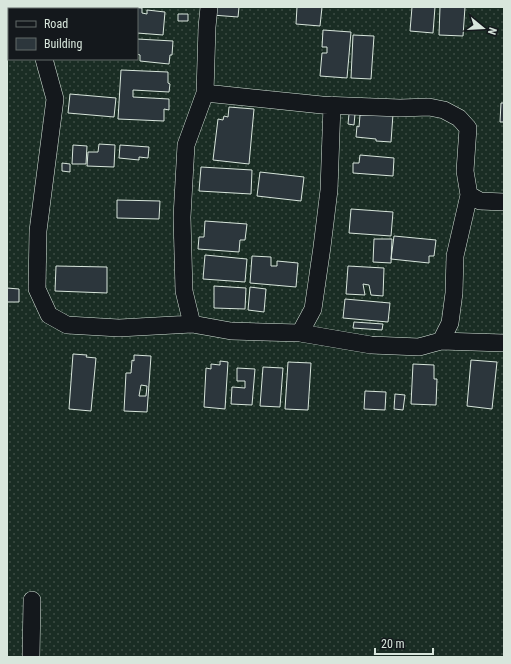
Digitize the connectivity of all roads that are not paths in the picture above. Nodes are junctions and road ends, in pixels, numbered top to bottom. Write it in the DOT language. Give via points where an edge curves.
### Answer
graph roads {
  1 [pos="209,7"];
  2 [pos="44,60"];
  3 [pos="205,93"];
  4 [pos="332,105"];
  5 [pos="469,195"];
  6 [pos="504,202"];
  7 [pos="192,324"];
  8 [pos="300,333"];
  9 [pos="441,342"];
  10 [pos="504,343"];
  11 [pos="32,600"];
  12 [pos="31,657"];
  1 -- 3 [label="street"];
  2 -- 7 [label="street" via="55,99 38,231 37,288 49,315 67,325 119,328"];
  3 -- 4 [label="street"];
  3 -- 7 [label="street" via="186,145 182,217 184,291"];
  4 -- 5 [label="street" via="429,107 444,110 459,118 468,128 465,171"];
  4 -- 8 [label="street" via="329,190 322,247 313,309"];
  5 -- 6 [label="street" via="480,201"];
  5 -- 9 [label="street" via="455,256 450,323"];
  7 -- 8 [label="street" via="231,331"];
  8 -- 9 [label="street" via="371,345 419,346"];
  9 -- 10 [label="street"];
  11 -- 12 [label="street"];
}
